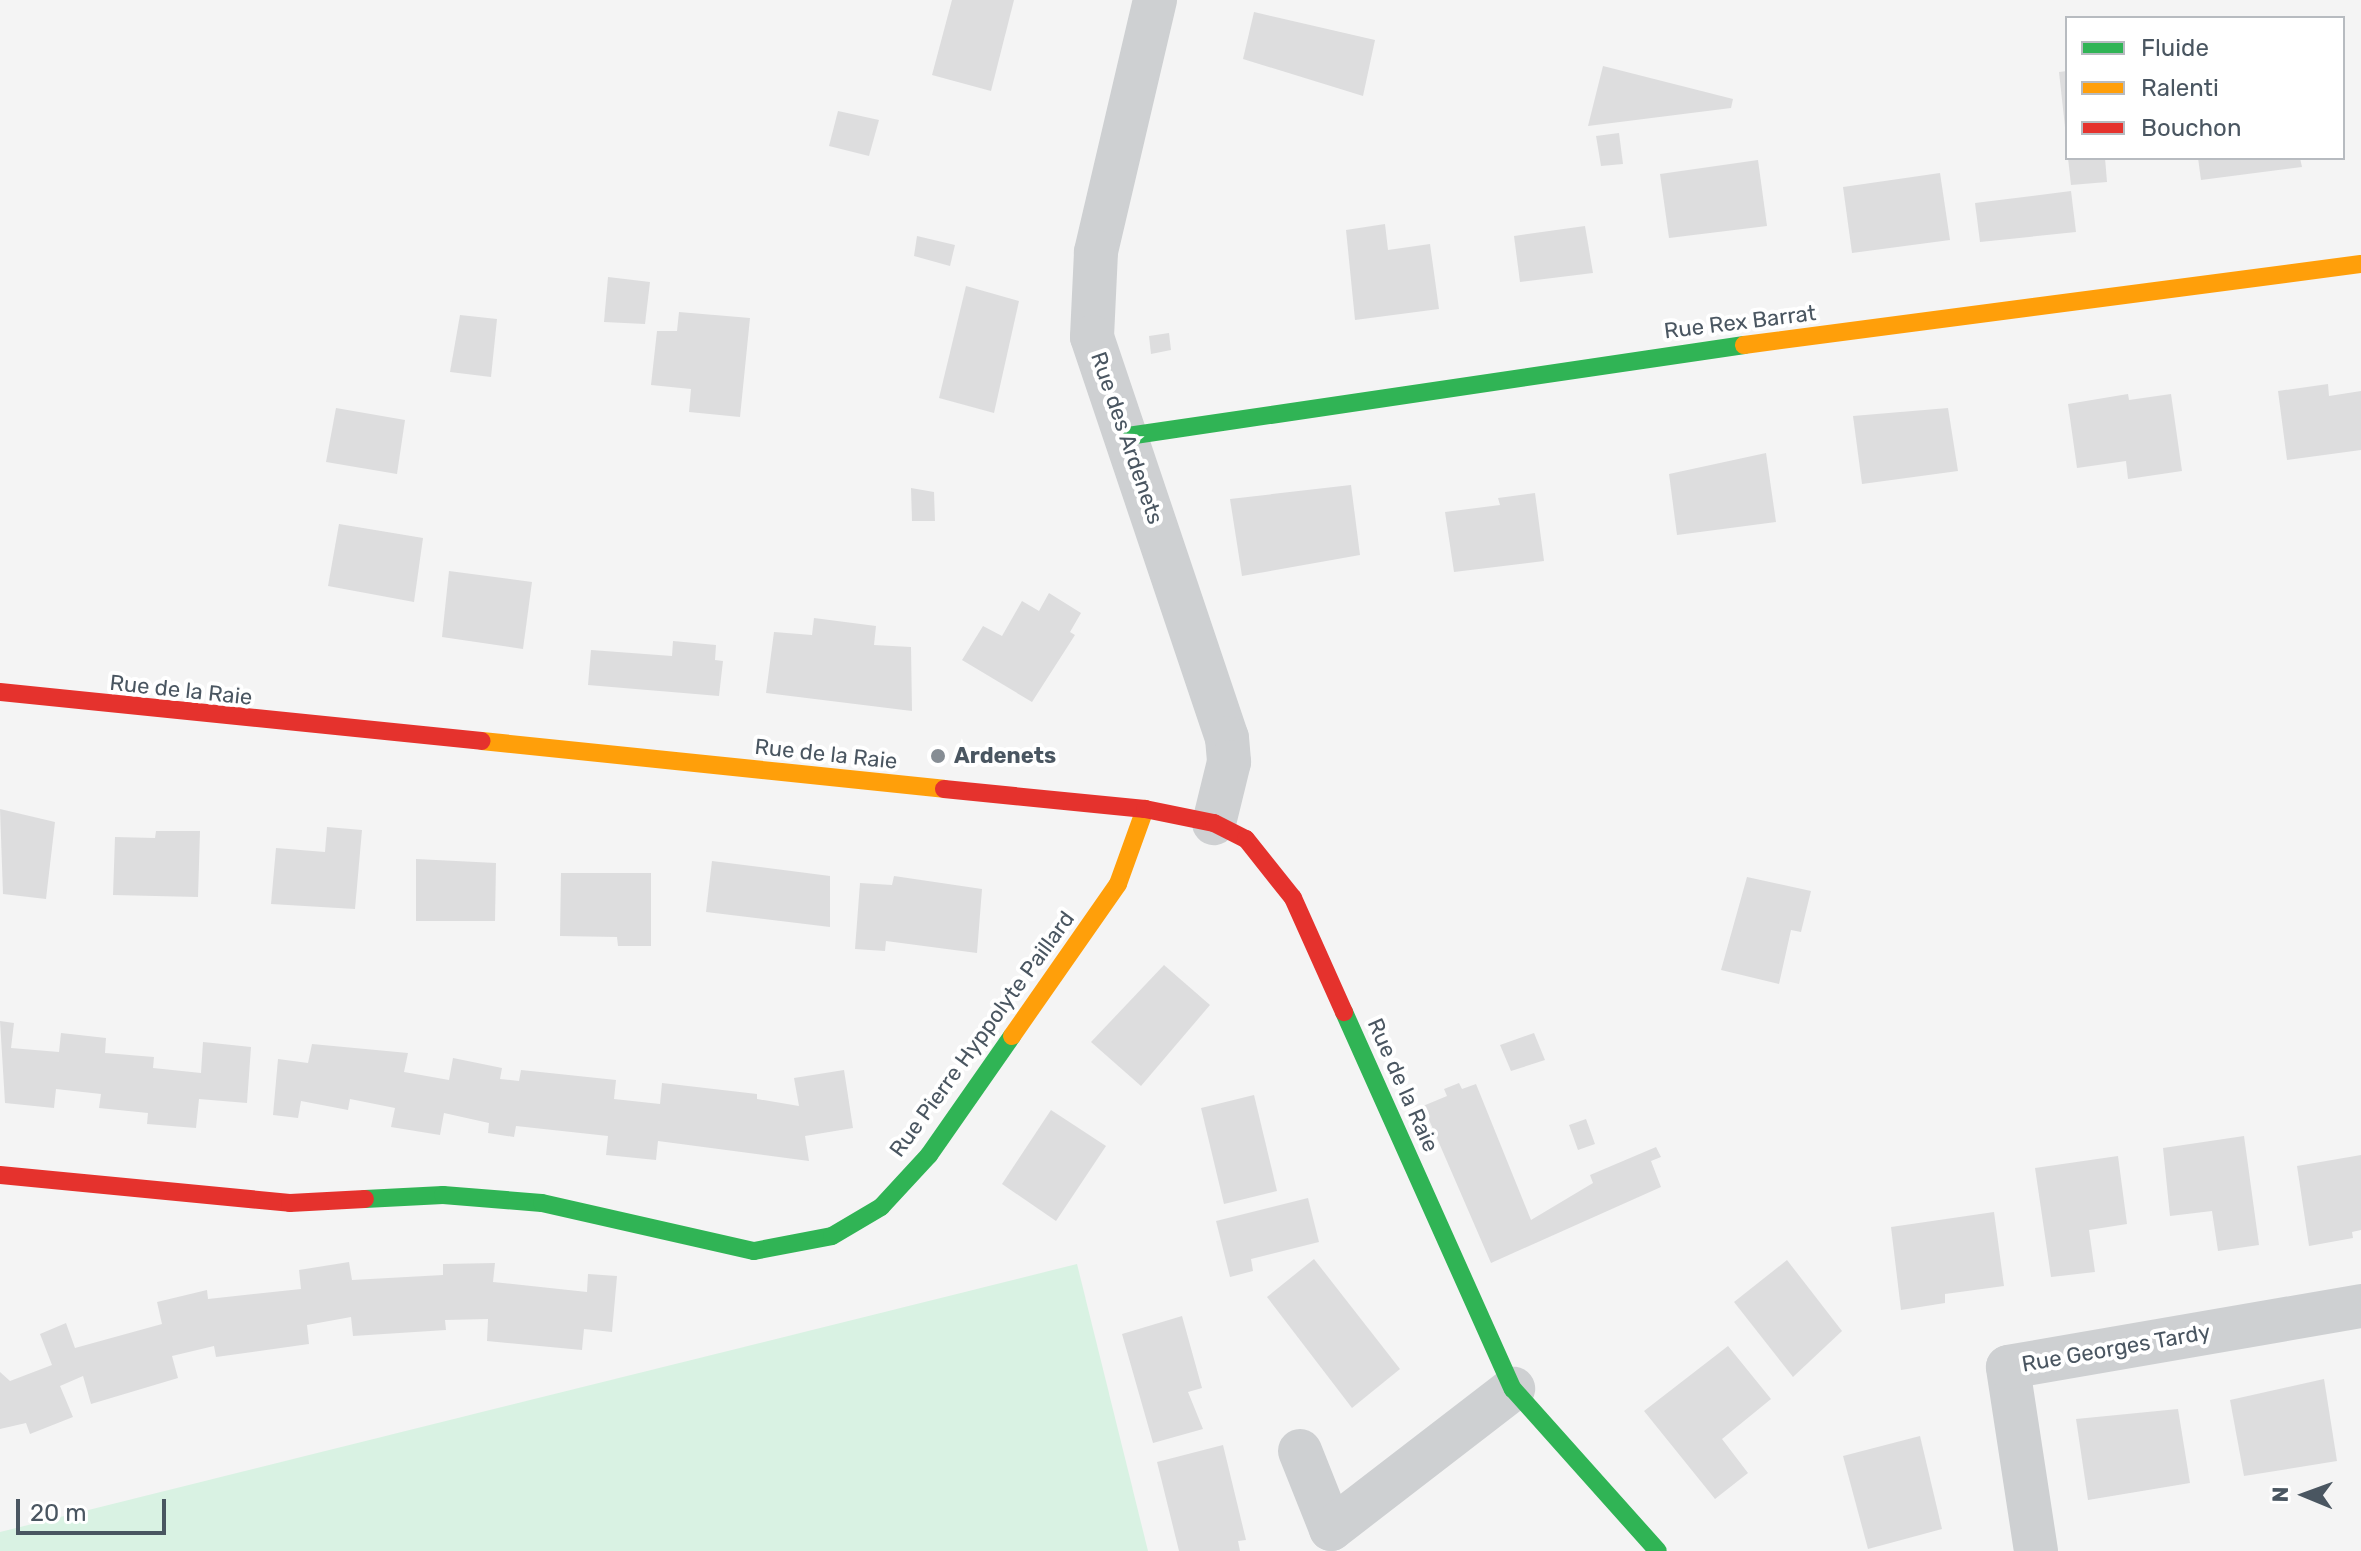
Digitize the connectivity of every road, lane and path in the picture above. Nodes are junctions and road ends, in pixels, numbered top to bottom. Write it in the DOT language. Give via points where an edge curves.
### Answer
graph roads {
  1 [pos="1155,0"];
  2 [pos="2361,264"];
  3 [pos="1128,436"];
  4 [pos="0,692"];
  5 [pos="1145,809"];
  6 [pos="1214,823"];
  7 [pos="0,1175"];
  8 [pos="2361,1306"];
  9 [pos="1513,1389"];
  10 [pos="1300,1451"];
  11 [pos="1658,1551"];
  12 [pos="2036,1551"];
  1 -- 3 [label="street, Rue des Ardenets" via="1096,252 1092,337"];
  2 -- 3 [label="street, Rue Rex Barrat" via="1556,370"];
  3 -- 6 [label="street, Rue des Ardenets" via="1227,738 1229,762"];
  4 -- 5 [label="street, Rue de la Raie"];
  5 -- 6 [label="street, Rue de la Raie"];
  5 -- 7 [label="street, Rue Pierre Hyppolyte Paillard" via="1118,884 929,1155 881,1207 832,1236 754,1251 542,1203 443,1195 290,1203"];
  6 -- 9 [label="street, Rue de la Raie" via="1246,839 1293,898"];
  8 -- 12 [label="street, Rue Georges Tardy" via="2008,1367"];
  9 -- 10 [label="street" via="1331,1529"];
  9 -- 11 [label="street, Rue de la Raie"];
}
